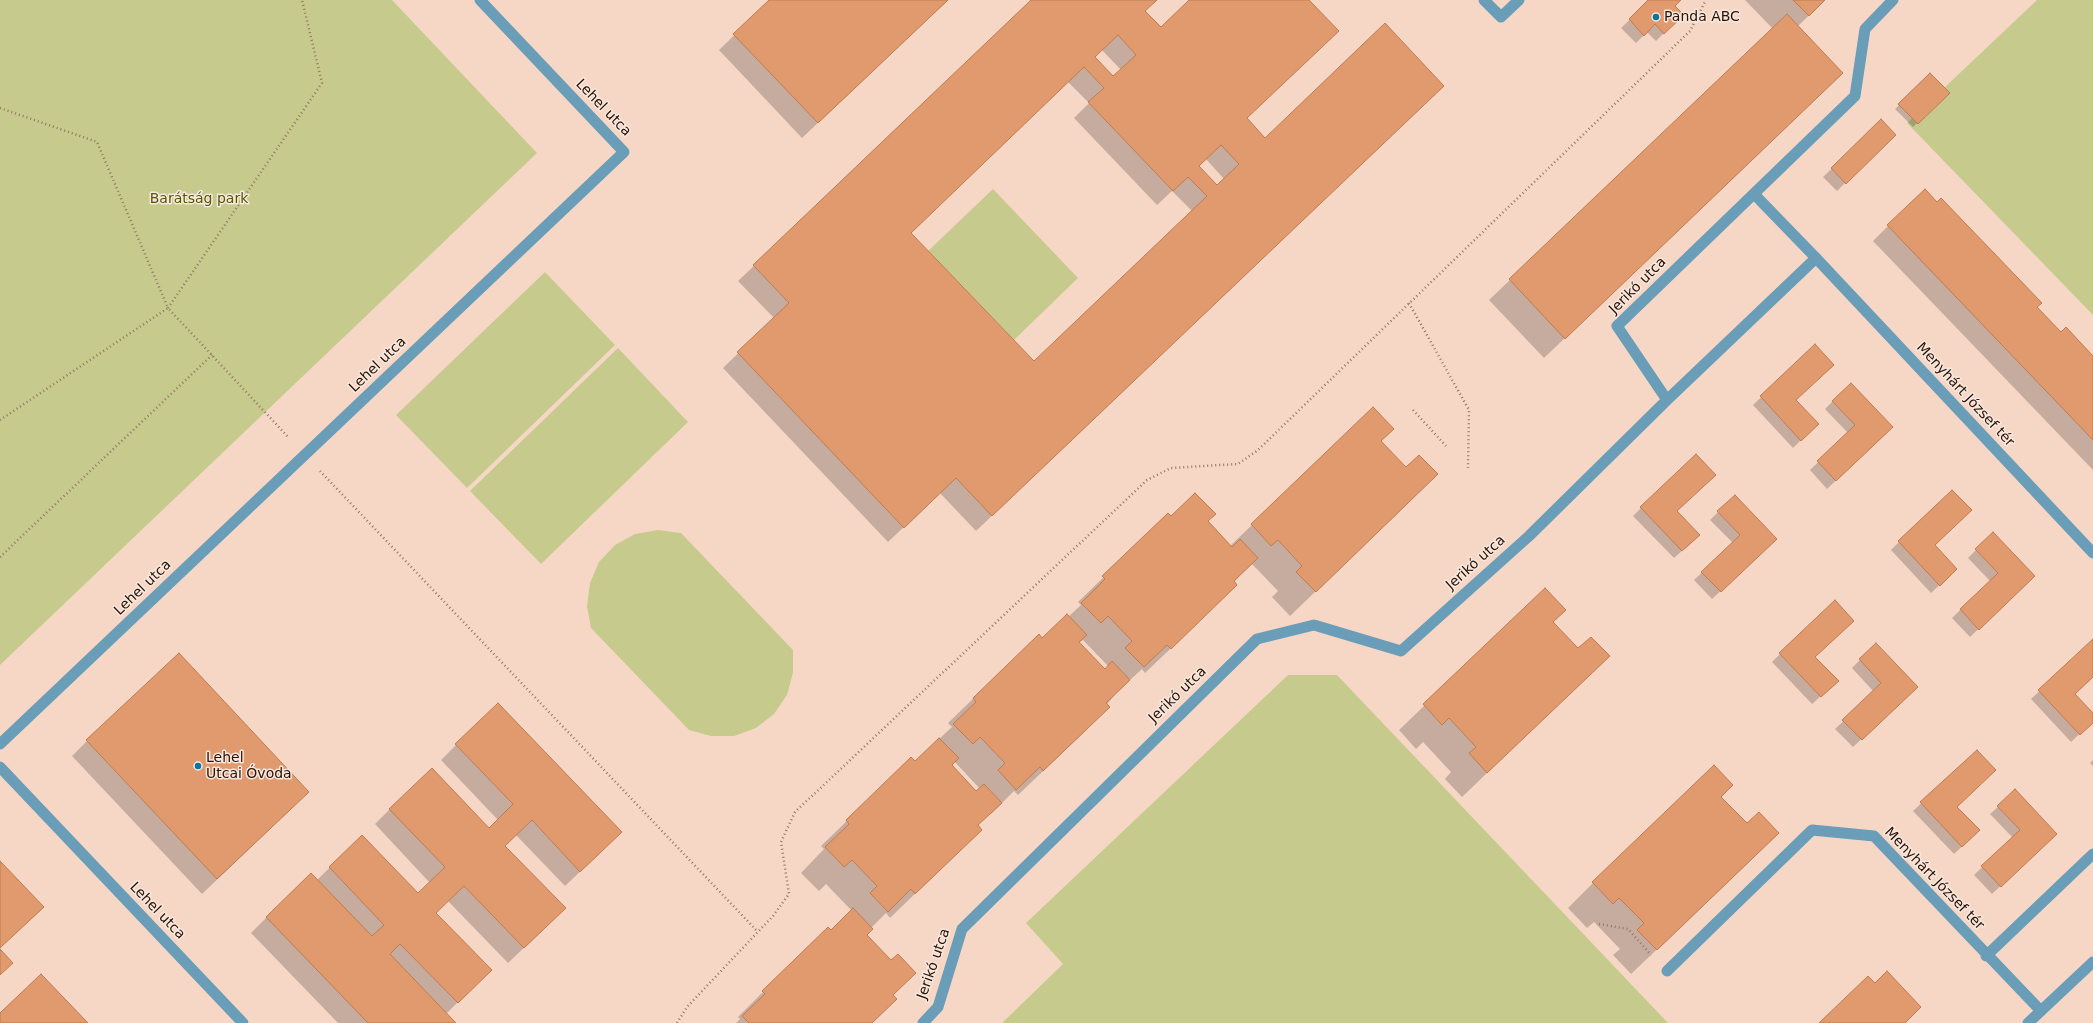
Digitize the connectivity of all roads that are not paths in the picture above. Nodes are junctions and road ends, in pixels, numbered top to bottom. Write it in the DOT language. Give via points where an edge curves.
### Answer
graph roads {
  1 [pos="480,0"];
  2 [pos="1484,0"];
  3 [pos="1519,0"];
  4 [pos="1893,0"];
  5 [pos="1754,194"];
  6 [pos="1816,258"];
  7 [pos="1667,400"];
  8 [pos="2093,553"];
  9 [pos="0,744"];
  10 [pos="0,767"];
  11 [pos="2093,854"];
  12 [pos="1986,956"];
  13 [pos="2091,968"];
  14 [pos="1667,971"];
  15 [pos="2041,1011"];
  16 [pos="243,1023"];
  17 [pos="923,1023"];
  18 [pos="2028,1023"];
  1 -- 9 [label="street, Lehel utca" via="624,152"];
  2 -- 3 [label="street" via="1501,18"];
  4 -- 5 [label="street, Jerikó utca" via="1865,29 1855,96"];
  5 -- 6 [label="street, Menyhárt József tér"];
  5 -- 7 [label="street, Jerikó utca" via="1617,326"];
  6 -- 7 [label="street"];
  6 -- 8 [label="street, Menyhárt József tér"];
  7 -- 17 [label="street, Jerikó utca" via="1529,536 1401,651 1314,625 1256,639 962,929 938,1007"];
  10 -- 16 [label="street, Lehel utca"];
  11 -- 12 [label="street"];
  12 -- 14 [label="street, Menyhárt József tér" via="1874,836 1812,830"];
  12 -- 15 [label="street, Menyhárt József tér"];
  13 -- 15 [label="street"];
  15 -- 18 [label="street"];
}
